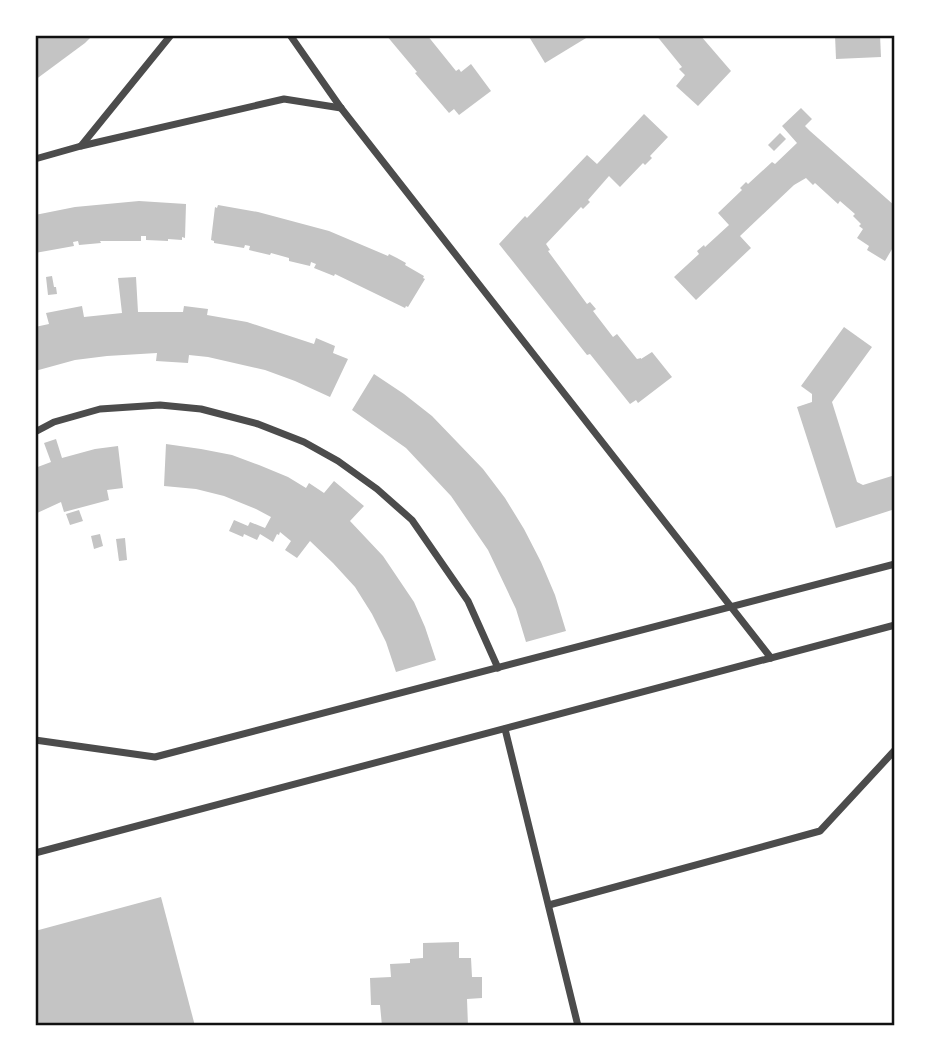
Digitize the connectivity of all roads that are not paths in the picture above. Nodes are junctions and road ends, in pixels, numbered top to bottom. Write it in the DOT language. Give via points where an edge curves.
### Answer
graph roads {
  1 [pos="171,35"];
  2 [pos="290,35"];
  3 [pos="341,108"];
  4 [pos="82,146"];
  5 [pos="35,159"];
  6 [pos="35,432"];
  7 [pos="895,564"];
  8 [pos="732,607"];
  9 [pos="895,625"];
  10 [pos="771,658"];
  11 [pos="498,668"];
  12 [pos="505,729"];
  13 [pos="35,740"];
  14 [pos="895,750"];
  15 [pos="35,853"];
  16 [pos="548,905"];
  17 [pos="578,1026"];
  1 -- 4 [label="street"];
  2 -- 3 [label="street"];
  3 -- 4 [label="street" via="284,99"];
  3 -- 8 [label="street"];
  4 -- 5 [label="street"];
  6 -- 11 [label="street" via="100,409 160,405 201,409 304,442 377,489 412,520 468,601"];
  7 -- 8 [label="street"];
  8 -- 10 [label="street"];
  8 -- 11 [label="street"];
  9 -- 10 [label="street"];
  10 -- 12 [label="street"];
  11 -- 13 [label="street" via="155,757"];
  12 -- 15 [label="street"];
  12 -- 16 [label="street"];
  14 -- 16 [label="street" via="820,831"];
  16 -- 17 [label="street"];
}
